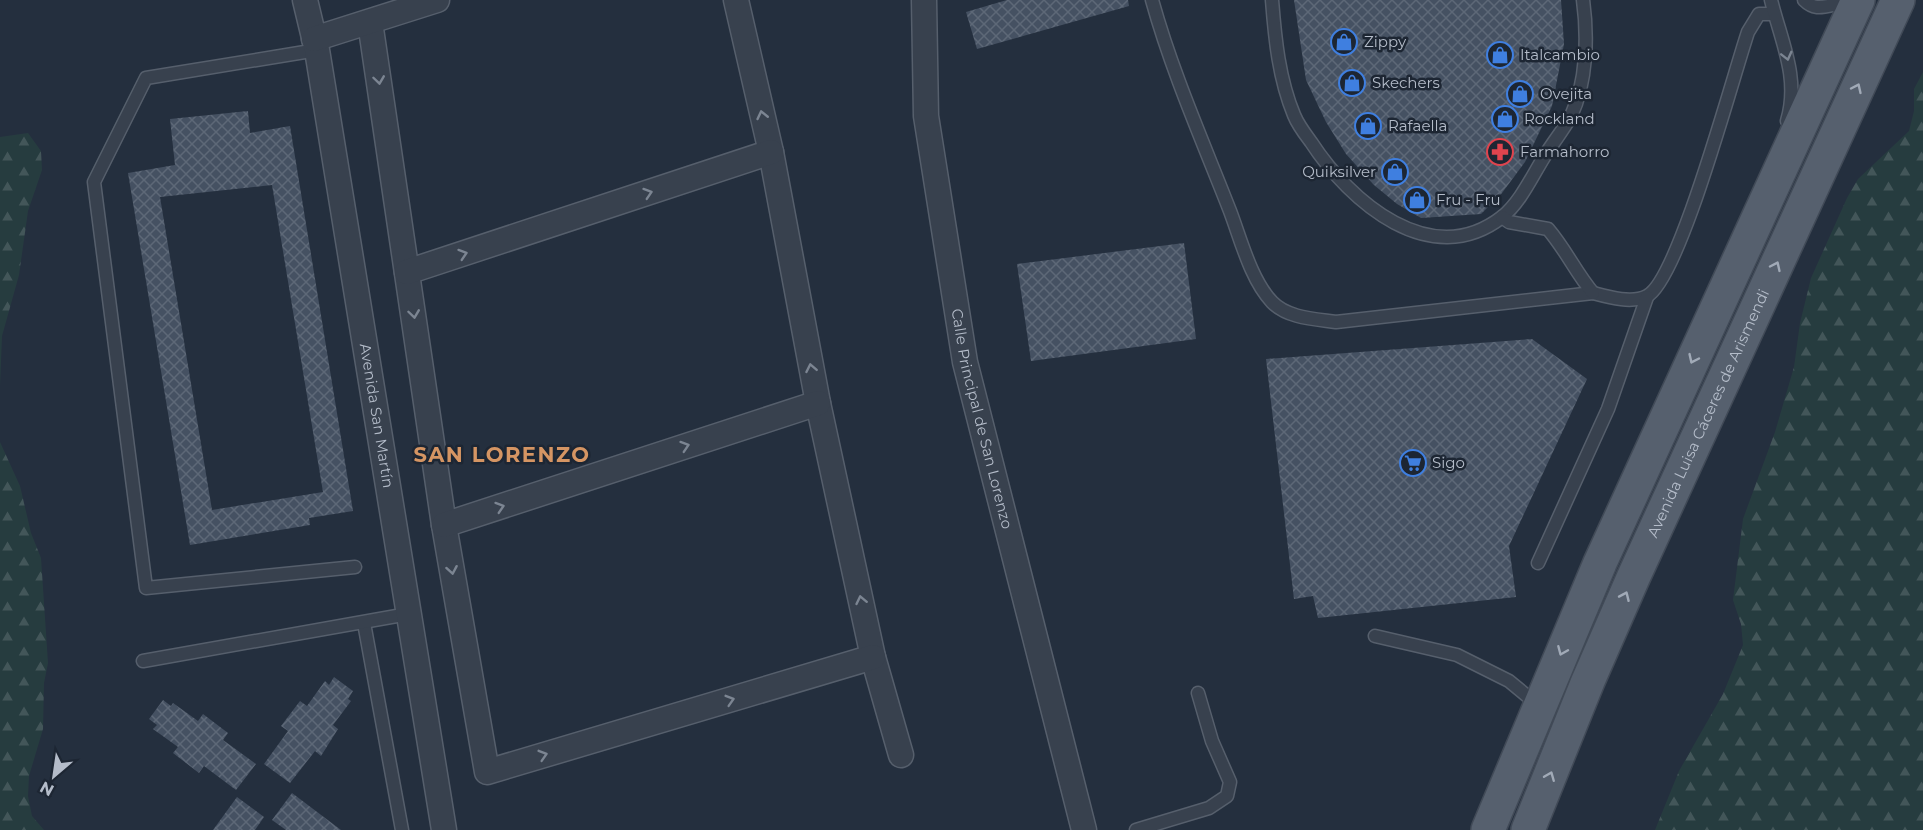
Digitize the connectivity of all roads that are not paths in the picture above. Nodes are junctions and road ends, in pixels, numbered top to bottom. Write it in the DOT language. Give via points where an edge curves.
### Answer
graph roads {
  1 [pos="304,0"];
  2 [pos="437,0"];
  3 [pos="736,0"];
  4 [pos="924,0"];
  5 [pos="1152,0"];
  6 [pos="1272,0"];
  7 [pos="1583,0"];
  8 [pos="1771,0"];
  9 [pos="1804,0"];
  10 [pos="1835,0"];
  11 [pos="1858,0"];
  12 [pos="1898,0"];
  13 [pos="1774,14"];
  14 [pos="370,22"];
  15 [pos="315,44"];
  16 [pos="771,153"];
  17 [pos="1502,216"];
  18 [pos="407,272"];
  19 [pos="1593,293"];
  20 [pos="1647,297"];
  21 [pos="1713,316"];
  22 [pos="818,403"];
  23 [pos="444,525"];
  24 [pos="1538,563"];
  25 [pos="355,567"];
  26 [pos="408,614"];
  27 [pos="364,623"];
  28 [pos="1375,636"];
  29 [pos="873,657"];
  30 [pos="143,661"];
  31 [pos="1198,693"];
  32 [pos="1539,706"];
  33 [pos="901,755"];
  34 [pos="402,830"];
  35 [pos="444,830"];
  36 [pos="1084,830"];
  37 [pos="1136,830"];
  38 [pos="1488,830"];
  39 [pos="1528,830"];
  1 -- 15 [label="street, Avenida San Martín"];
  2 -- 14 [label="street"];
  16 -- 3 [label="street, one-way"];
  4 -- 36 [label="street, Calle Principal de San Lorenzo" via="926,116 965,362"];
  5 -- 19 [label="lane" via="1255,281 1273,304 1301,317 1336,322"];
  6 -- 17 [label="lane" via="1282,78 1295,117 1325,164 1352,193 1388,219 1432,237 1478,230"];
  7 -- 17 [label="lane" via="1587,29 1581,80 1571,116 1529,183"];
  8 -- 13 [label="lane"];
  9 -- 10 [label="lane" via="1821,8 1833,5"];
  11 -- 21 [label="main road"];
  39 -- 12 [label="main road, Avenida Luisa Cáceres de Arismendi, one-way" via="1628,588"];
  13 -- 20 [label="lane" via="1759,14 1748,32 1671,263 1661,283"];
  13 -- 21 [label="lane, one-way" via="1788,57 1791,108"];
  14 -- 15 [label="street"];
  14 -- 18 [label="street, one-way"];
  15 -- 25 [label="lane" via="146,78 94,182 146,588"];
  15 -- 26 [label="street, Avenida San Martín"];
  18 -- 16 [label="street, one-way"];
  22 -- 16 [label="street, one-way"];
  17 -- 19 [label="lane" via="1509,222 1548,229"];
  18 -- 23 [label="street, one-way"];
  19 -- 20 [label="lane" via="1616,299"];
  20 -- 24 [label="lane" via="1608,410"];
  21 -- 32 [label="main road, one-way"];
  23 -- 22 [label="street, one-way"];
  29 -- 22 [label="street, one-way"];
  23 -- 29 [label="street, one-way" via="487,772"];
  26 -- 27 [label="lane"];
  26 -- 35 [label="street, Avenida San Martín"];
  27 -- 30 [label="lane"];
  27 -- 34 [label="lane"];
  28 -- 32 [label="lane" via="1457,655 1509,681"];
  29 -- 33 [label="street"];
  31 -- 37 [label="lane" via="1212,741 1230,782 1227,796 1209,808"];
  32 -- 38 [label="main road"];
}
